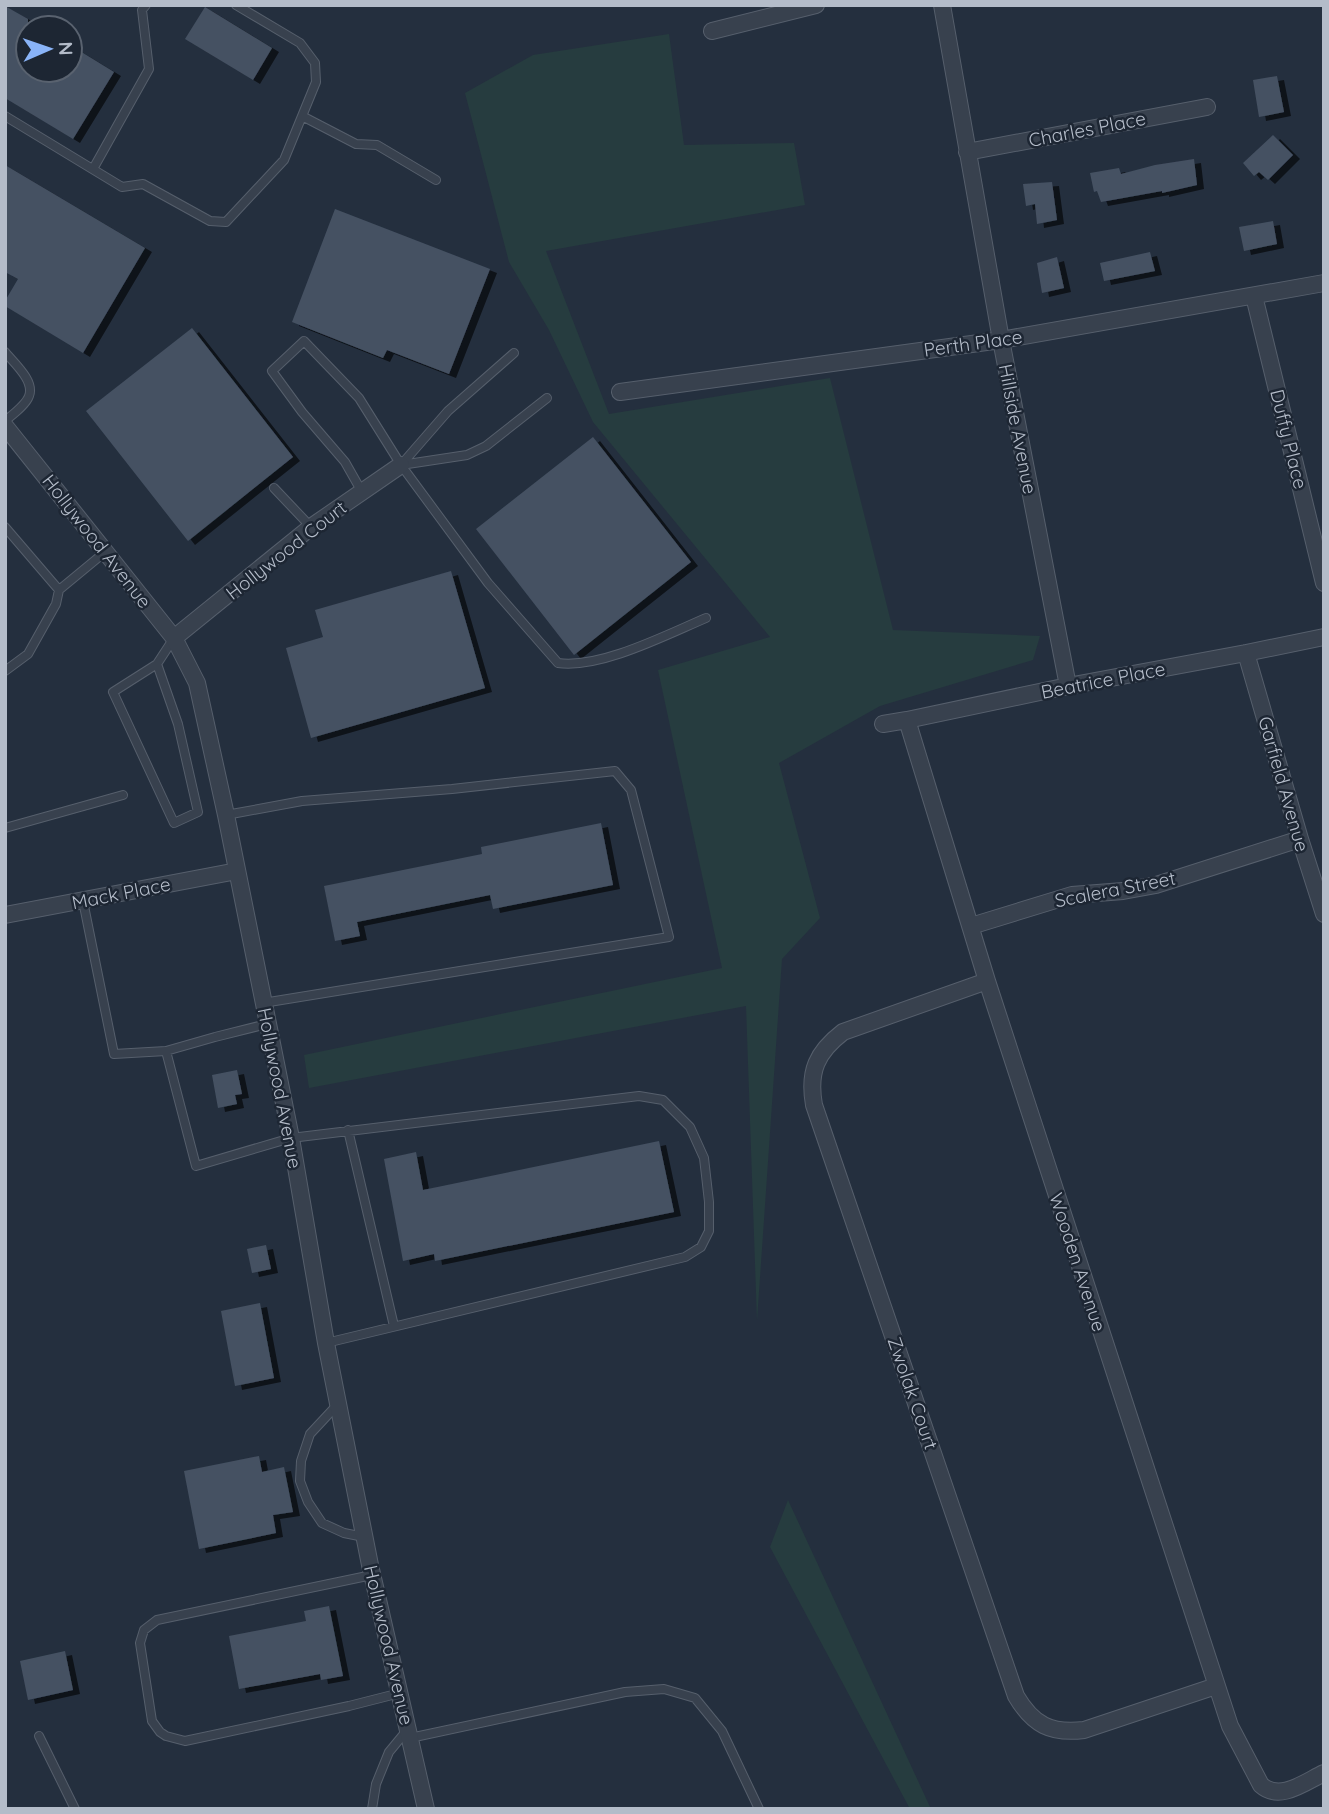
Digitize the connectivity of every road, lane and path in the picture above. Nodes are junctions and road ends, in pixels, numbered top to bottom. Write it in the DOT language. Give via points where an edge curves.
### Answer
graph roads {
  1 [pos="146,5"];
  2 [pos="236,5"];
  3 [pos="816,5"];
  4 [pos="942,5"];
  5 [pos="712,31"];
  6 [pos="1207,107"];
  7 [pos="5,116"];
  8 [pos="302,116"];
  9 [pos="967,152"];
  10 [pos="93,169"];
  11 [pos="436,180"];
  12 [pos="1324,283"];
  13 [pos="1254,296"];
  14 [pos="1001,340"];
  15 [pos="5,352"];
  16 [pos="514,353"];
  17 [pos="620,392"];
  18 [pos="547,398"];
  19 [pos="5,424"];
  20 [pos="401,465"];
  21 [pos="274,488"];
  22 [pos="362,492"];
  23 [pos="5,527"];
  24 [pos="311,527"];
  25 [pos="105,552"];
  26 [pos="1324,583"];
  27 [pos="60,590"];
  28 [pos="706,618"];
  29 [pos="1324,637"];
  30 [pos="174,638"];
  31 [pos="1246,653"];
  32 [pos="157,664"];
  33 [pos="5,671"];
  34 [pos="1068,686"];
  35 [pos="907,720"];
  36 [pos="883,724"];
  37 [pos="123,795"];
  38 [pos="226,815"];
  39 [pos="5,828"];
  40 [pos="1300,839"];
  41 [pos="237,871"];
  42 [pos="83,901"];
  43 [pos="1322,906"];
  44 [pos="5,915"];
  45 [pos="971,926"];
  46 [pos="987,981"];
  47 [pos="263,1003"];
  48 [pos="267,1024"];
  49 [pos="166,1051"];
  50 [pos="348,1130"];
  51 [pos="290,1138"];
  52 [pos="394,1326"];
  53 [pos="326,1343"];
  54 [pos="338,1404"];
  55 [pos="365,1537"];
  56 [pos="372,1575"];
  57 [pos="1216,1686"];
  58 [pos="400,1693"];
  59 [pos="409,1733"];
  60 [pos="39,1736"];
  61 [pos="1324,1773"];
  62 [pos="75,1809"];
  63 [pos="372,1809"];
  64 [pos="426,1809"];
  65 [pos="759,1809"];
  1 -- 10 [label="lane" via="142,10 149,69"];
  2 -- 8 [label="lane" via="300,43 315,63 316,82"];
  3 -- 5 [label="street"];
  4 -- 9 [label="street, Hillside Avenue"];
  6 -- 9 [label="street, Charles Place"];
  7 -- 10 [label="lane"];
  8 -- 10 [label="lane" via="285,160 226,222 210,221 144,184 122,187"];
  8 -- 11 [label="lane" via="356,144 377,145"];
  9 -- 14 [label="street, Hillside Avenue"];
  12 -- 13 [label="street, Perth Place"];
  13 -- 14 [label="street, Perth Place"];
  13 -- 26 [label="street, Duffy Place"];
  14 -- 17 [label="street, Perth Place"];
  14 -- 34 [label="street, Hillside Avenue"];
  15 -- 19 [label="lane" via="27,380 30,393"];
  16 -- 20 [label="lane" via="448,411"];
  18 -- 20 [label="lane" via="467,456"];
  19 -- 25 [label="street, Hollywood Avenue"];
  20 -- 22 [label="street, Hollywood Court"];
  20 -- 22 [label="lane" via="359,398 304,341 272,371 345,462"];
  20 -- 28 [label="lane" via="488,583 558,663 571,665 609,657"];
  21 -- 24 [label="lane"];
  22 -- 24 [label="street, Hollywood Court"];
  23 -- 27 [label="lane"];
  24 -- 30 [label="street, Hollywood Court"];
  25 -- 27 [label="lane"];
  25 -- 30 [label="street, Hollywood Avenue"];
  27 -- 33 [label="lane" via="28,654"];
  29 -- 31 [label="street, Beatrice Place"];
  30 -- 32 [label="lane"];
  30 -- 38 [label="street, Hollywood Avenue" via="198,683"];
  31 -- 34 [label="street, Beatrice Place"];
  31 -- 40 [label="street, Garfield Avenue"];
  32 -- 32 [label="lane" via="113,692 174,823 198,812 178,724"];
  34 -- 35 [label="street, Beatrice Place"];
  35 -- 36 [label="street, Beatrice Place"];
  35 -- 45 [label="street, Wooden Avenue"];
  37 -- 39 [label="lane"];
  38 -- 41 [label="street, Hollywood Avenue"];
  38 -- 47 [label="lane" via="302,802 615,771 631,790 669,937"];
  40 -- 43 [label="street, Garfield Avenue"];
  40 -- 45 [label="street, Scalera Street" via="1156,885 1072,895"];
  41 -- 42 [label="street, Mack Place"];
  41 -- 47 [label="street, Hollywood Avenue"];
  42 -- 44 [label="street, Mack Place"];
  42 -- 49 [label="lane" via="114,1054"];
  45 -- 46 [label="street, Wooden Avenue"];
  46 -- 57 [label="street, Wooden Avenue"];
  46 -- 57 [label="street, Zwolak Court" via="843,1032 817,1060 812,1079 814,1105 1016,1696 1025,1711 1058,1730 1084,1730"];
  47 -- 48 [label="street, Hollywood Avenue"];
  48 -- 49 [label="lane"];
  48 -- 51 [label="street, Hollywood Avenue"];
  49 -- 51 [label="lane" via="196,1166"];
  50 -- 51 [label="lane"];
  50 -- 52 [label="lane"];
  50 -- 52 [label="lane" via="639,1096 663,1100 690,1127 704,1158 709,1231 701,1247 685,1257"];
  51 -- 53 [label="street, Hollywood Avenue"];
  52 -- 53 [label="lane"];
  53 -- 54 [label="street, Hollywood Avenue"];
  54 -- 55 [label="street, Hollywood Avenue"];
  54 -- 55 [label="lane" via="310,1434 300,1481 322,1523"];
  55 -- 56 [label="street, Hollywood Avenue"];
  56 -- 58 [label="street, Hollywood Avenue"];
  56 -- 58 [label="lane" via="157,1620 144,1630 140,1643 152,1721 166,1736 185,1741"];
  57 -- 61 [label="street, Wooden Avenue" via="1230,1726 1261,1785 1283,1792"];
  58 -- 59 [label="street, Hollywood Avenue"];
  59 -- 63 [label="lane" via="388,1752"];
  59 -- 64 [label="street, Hollywood Avenue"];
  59 -- 65 [label="lane" via="625,1692 664,1689 695,1698 722,1731"];
  60 -- 62 [label="lane"];
}
